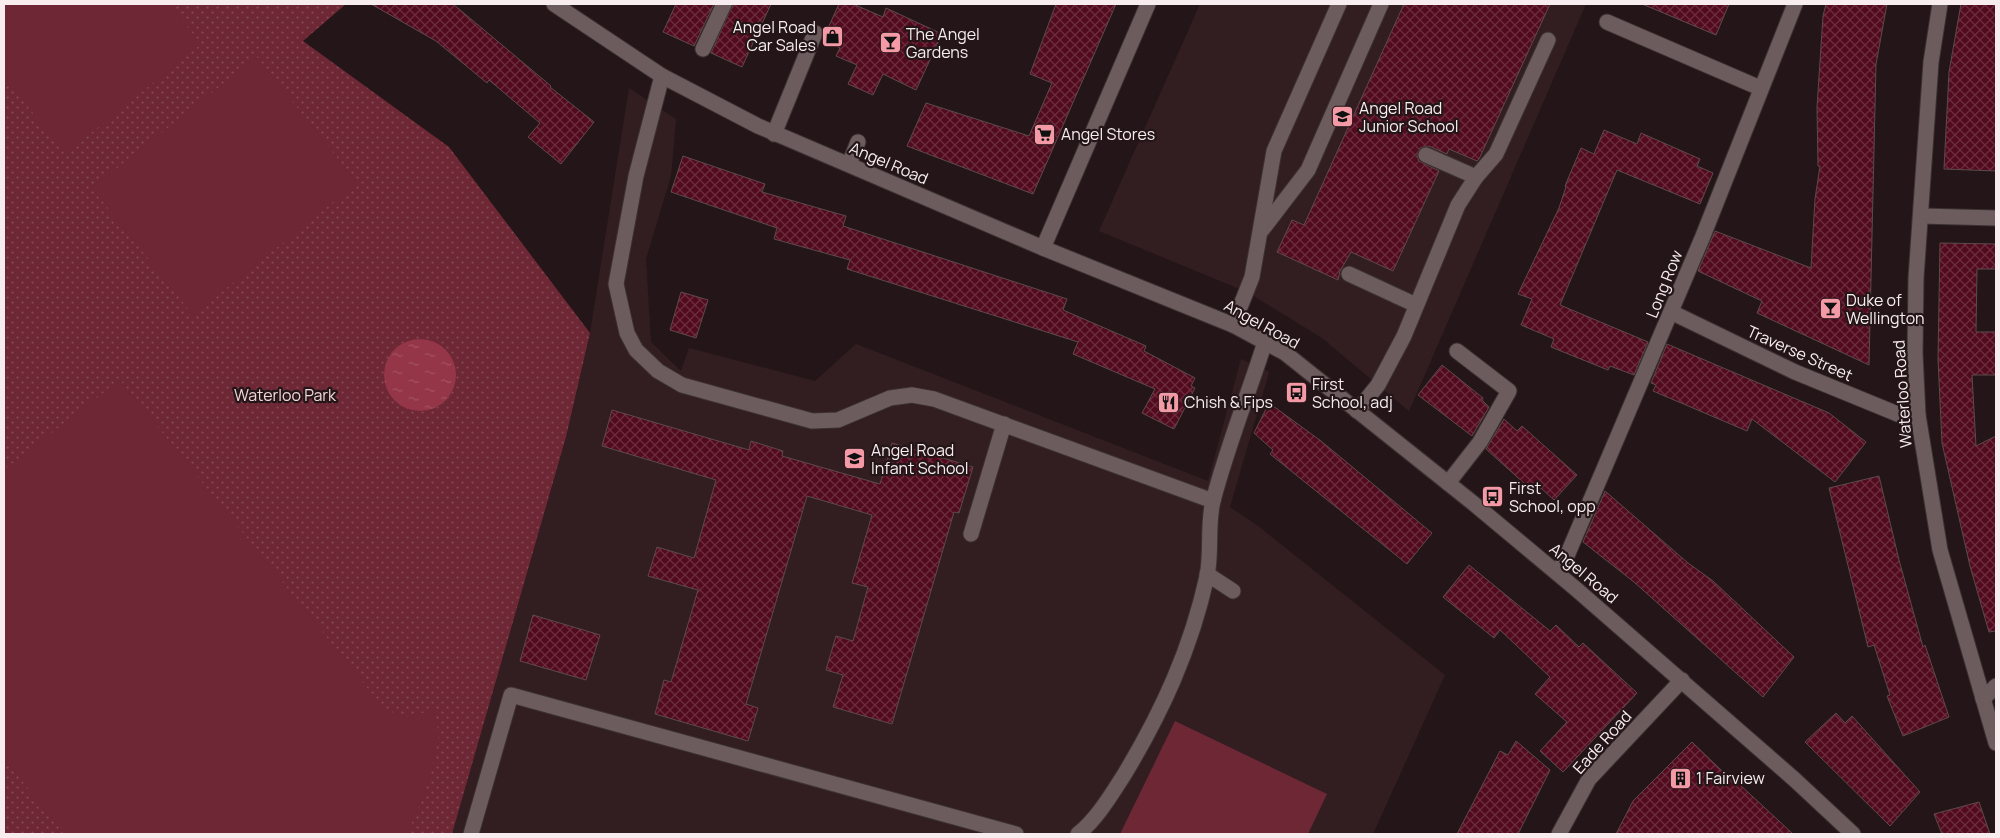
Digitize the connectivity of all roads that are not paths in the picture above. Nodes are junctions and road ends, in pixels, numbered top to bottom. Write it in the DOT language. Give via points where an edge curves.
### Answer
graph roads {
  1 [pos="554,4"];
  2 [pos="724,4"];
  3 [pos="1148,4"];
  4 [pos="1339,4"];
  5 [pos="1381,4"];
  6 [pos="1795,4"];
  7 [pos="1940,4"];
  8 [pos="1607,22"];
  9 [pos="815,33"];
  10 [pos="1548,40"];
  11 [pos="703,50"];
  12 [pos="662,76"];
  13 [pos="1760,88"];
  14 [pos="774,134"];
  15 [pos="858,142"];
  16 [pos="1426,155"];
  17 [pos="849,164"];
  18 [pos="1476,177"];
  19 [pos="1922,216"];
  20 [pos="1996,218"];
  21 [pos="1260,233"];
  22 [pos="1043,248"];
  23 [pos="1349,274"];
  24 [pos="1416,305"];
  25 [pos="1671,312"];
  26 [pos="1233,325"];
  27 [pos="1265,342"];
  28 [pos="1456,351"];
  29 [pos="1357,411"];
  30 [pos="1918,415"];
  31 [pos="1004,424"];
  32 [pos="1448,482"];
  33 [pos="1213,501"];
  34 [pos="970,534"];
  35 [pos="1557,573"];
  36 [pos="1207,574"];
  37 [pos="1233,591"];
  38 [pos="1682,680"];
  39 [pos="1996,686"];
  40 [pos="1983,699"];
  41 [pos="1996,743"];
  42 [pos="471,834"];
  43 [pos="1016,834"];
  44 [pos="1078,834"];
  45 [pos="1559,834"];
  46 [pos="1852,834"];
  1 -- 12 [label="street, Angel Road"];
  2 -- 11 [label="street"];
  3 -- 22 [label="street"];
  4 -- 21 [label="street" via="1274,152"];
  5 -- 21 [label="street" via="1308,170"];
  6 -- 13 [label="street, Long Row"];
  7 -- 19 [label="street, Waterloo Road" via="1931,62"];
  8 -- 13 [label="street"];
  9 -- 14 [label="street"];
  10 -- 18 [label="street" via="1496,154"];
  12 -- 14 [label="street, Angel Road"];
  12 -- 31 [label="street" via="636,176 616,284 627,333 636,350 658,371 682,385 812,421 838,420 890,398 912,395 934,399"];
  13 -- 25 [label="street, Long Row"];
  14 -- 17 [label="street, Angel Road"];
  15 -- 17 [label="street"];
  16 -- 18 [label="street"];
  17 -- 22 [label="street, Angel Road"];
  18 -- 24 [label="street" via="1458,205"];
  19 -- 20 [label="street"];
  19 -- 30 [label="street, Waterloo Road" via="1914,353"];
  21 -- 26 [label="street" via="1247,292"];
  22 -- 26 [label="street, Angel Road"];
  23 -- 24 [label="street"];
  24 -- 29 [label="street" via="1378,385"];
  25 -- 30 [label="street, Traverse Street" via="1795,372 1900,415"];
  25 -- 35 [label="street, Long Row"];
  26 -- 27 [label="street, Angel Road"];
  27 -- 29 [label="street, Angel Road"];
  27 -- 33 [label="street"];
  28 -- 32 [label="street" via="1509,391 1480,442"];
  29 -- 32 [label="street, Angel Road"];
  30 -- 40 [label="street, Waterloo Road" via="1940,550"];
  31 -- 33 [label="street"];
  31 -- 34 [label="street"];
  32 -- 35 [label="street, Angel Road"];
  33 -- 36 [label="street" via="1208,529"];
  35 -- 38 [label="street, Angel Road"];
  36 -- 37 [label="street"];
  36 -- 44 [label="street" via="1175,681 1154,724 1116,786 1087,827"];
  38 -- 45 [label="street, Eade Road" via="1589,779"];
  38 -- 46 [label="street, Angel Road"];
  39 -- 40 [label="street"];
  40 -- 41 [label="street, Waterloo Road"];
  42 -- 43 [label="street" via="511,695"];
}
